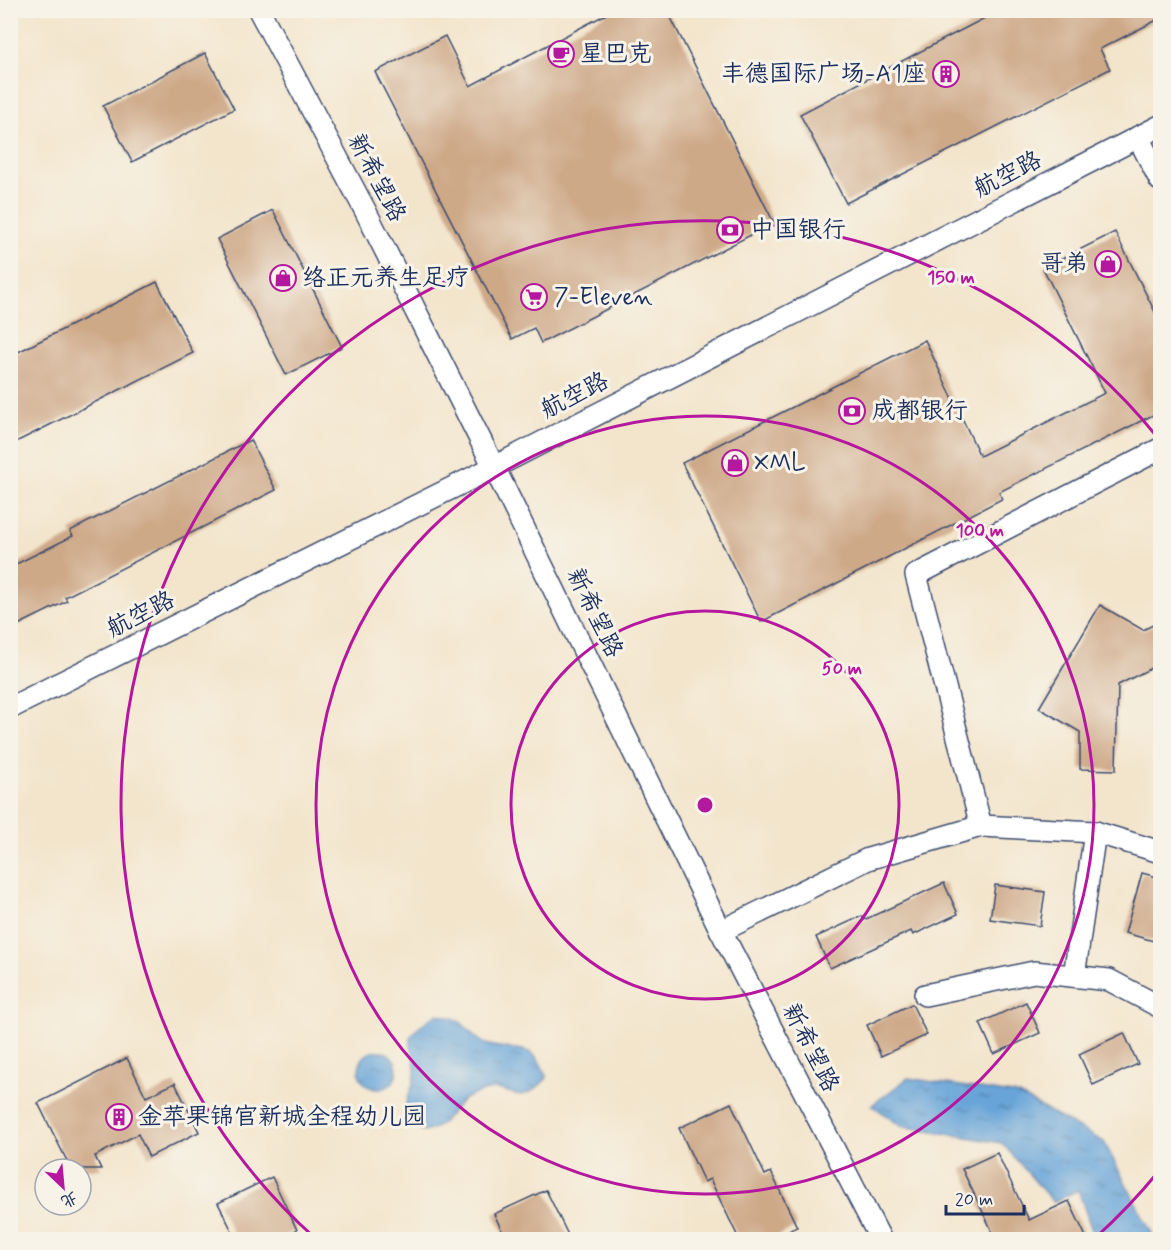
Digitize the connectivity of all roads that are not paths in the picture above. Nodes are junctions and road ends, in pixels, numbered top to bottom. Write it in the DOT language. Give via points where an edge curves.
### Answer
graph roads {
  1 [pos="259,10"];
  2 [pos="1161,126"];
  3 [pos="1138,137"];
  4 [pos="1161,180"];
  5 [pos="1161,449"];
  6 [pos="494,467"];
  7 [pos="10,708"];
  8 [pos="981,826"];
  9 [pos="1095,832"];
  10 [pos="1161,852"];
  11 [pos="721,931"];
  12 [pos="1074,976"];
  13 [pos="926,995"];
  14 [pos="1161,1007"];
  15 [pos="880,1239"];
  1 -- 6 [label="street, 新希望路"];
  2 -- 3 [label="street, 航空路"];
  3 -- 4 [label="street"];
  3 -- 6 [label="street, 航空路"];
  5 -- 8 [label="street" via="916,574"];
  6 -- 7 [label="street, 航空路"];
  6 -- 11 [label="street, 新希望路"];
  8 -- 9 [label="street"];
  8 -- 11 [label="street" via="868,859"];
  9 -- 10 [label="street"];
  9 -- 12 [label="street"];
  11 -- 15 [label="street, 新希望路"];
  12 -- 13 [label="street" via="1034,972"];
  12 -- 14 [label="street" via="1110,980"];
}
